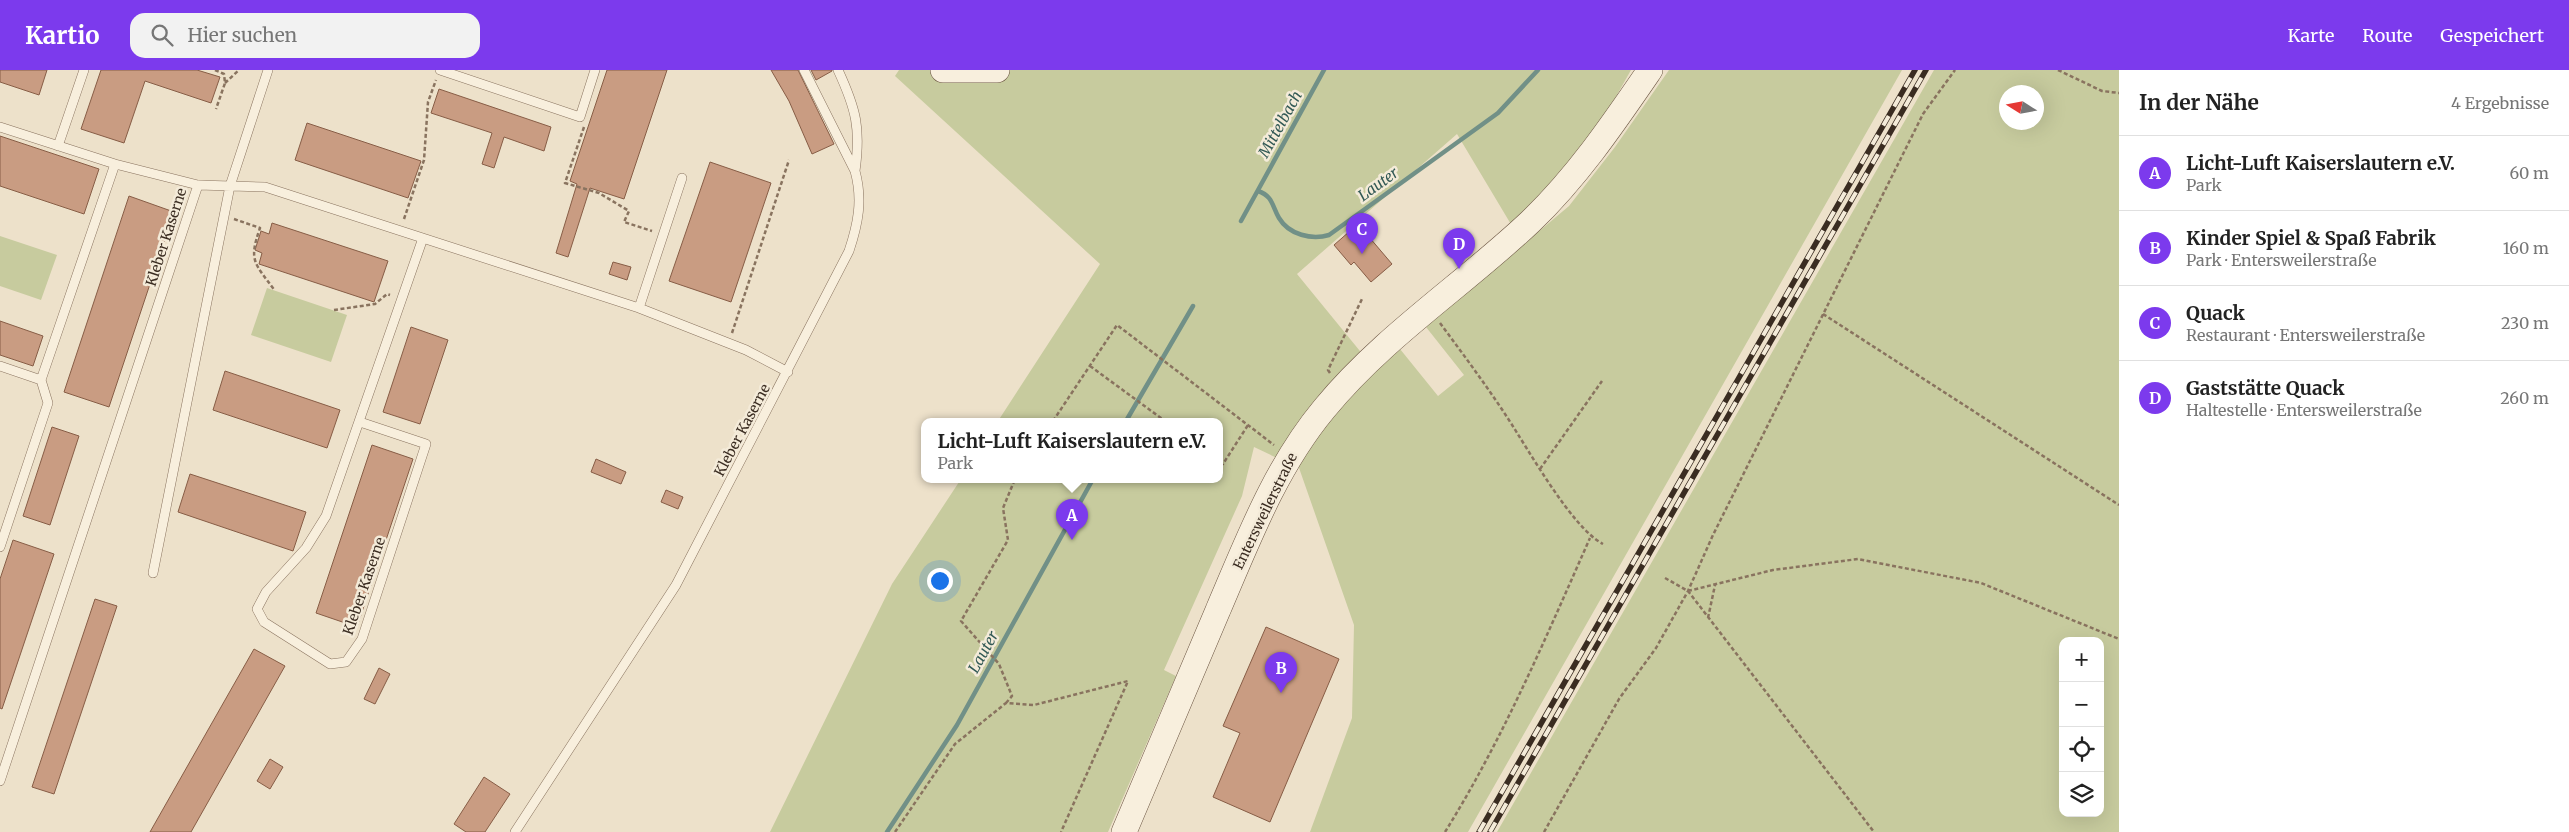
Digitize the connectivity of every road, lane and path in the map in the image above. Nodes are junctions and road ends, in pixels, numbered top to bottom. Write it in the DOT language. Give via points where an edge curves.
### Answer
graph roads {
  1 [pos="84,70"];
  2 [pos="215,70"];
  3 [pos="239,70"];
  4 [pos="268,70"];
  5 [pos="596,70"];
  6 [pos="804,70"];
  7 [pos="838,70"];
  8 [pos="943,70"];
  9 [pos="997,70"];
  10 [pos="1650,70"];
  11 [pos="1955,70"];
  12 [pos="2058,70"];
  13 [pos="438,74"];
  14 [pos="225,83"];
  15 [pos="2119,93"];
  16 [pos="216,109"];
  17 [pos="580,117"];
  18 [pos="0,127"];
  19 [pos="58,146"];
  20 [pos="790,160"];
  21 [pos="115,164"];
  22 [pos="856,171"];
  23 [pos="682,178"];
  24 [pos="198,185"];
  25 [pos="230,186"];
  26 [pos="228,199"];
  27 [pos="400,230"];
  28 [pos="663,235"];
  29 [pos="423,238"];
  30 [pos="275,291"];
  31 [pos="1362,299"];
  32 [pos="402,300"];
  33 [pos="1429,307"];
  34 [pos="639,308"];
  35 [pos="334,310"];
  36 [pos="1823,314"];
  37 [pos="728,344"];
  38 [pos="0,366"];
  39 [pos="1090,366"];
  40 [pos="788,372"];
  41 [pos="41,380"];
  42 [pos="1602,380"];
  43 [pos="1343,388"];
  44 [pos="1054,418"];
  45 [pos="1161,418"];
  46 [pos="360,422"];
  47 [pos="1248,425"];
  48 [pos="1277,447"];
  49 [pos="1223,464"];
  50 [pos="1540,470"];
  51 [pos="1013,483"];
  52 [pos="2119,504"];
  53 [pos="4,524"];
  54 [pos="1590,538"];
  55 [pos="1603,544"];
  56 [pos="0,547"];
  57 [pos="153,573"];
  58 [pos="1665,578"];
  59 [pos="1715,585"];
  60 [pos="1688,591"];
  61 [pos="1708,618"];
  62 [pos="2119,639"];
  63 [pos="1006,703"];
  64 [pos="0,780"];
  65 [pos="516,832"];
  66 [pos="895,832"];
  67 [pos="1061,832"];
  68 [pos="1124,832"];
  69 [pos="1445,832"];
  70 [pos="1544,832"];
  71 [pos="1874,832"];
  1 -- 19 [label="lane"];
  2 -- 14 [label="path" via="224,74"];
  3 -- 14 [label="path"];
  4 -- 25 [label="lane"];
  5 -- 17 [label="lane"];
  6 -- 22 [label="lane"];
  7 -- 22 [label="lane" via="858,120"];
  8 -- 9 [label="main road"];
  10 -- 33 [label="main road, Entersweilerstraße" via="1606,135 1560,192 1528,224"];
  11 -- 36 [label="path" via="1923,114"];
  12 -- 15 [label="path" via="2102,91"];
  13 -- 17 [label="lane"];
  13 -- 27 [label="path" via="428,102 424,160"];
  14 -- 16 [label="path"];
  17 -- 28 [label="path" via="586,123 566,183 599,194 629,211 624,222"];
  18 -- 19 [label="lane, Kleber Kaserne"];
  19 -- 21 [label="lane, Kleber Kaserne"];
  20 -- 37 [label="path"];
  21 -- 24 [label="lane, Kleber Kaserne"];
  21 -- 41 [label="lane"];
  22 -- 40 [label="lane, Kleber Kaserne" via="860,198 855,234 839,273"];
  23 -- 28 [label="lane"];
  24 -- 25 [label="lane, Kleber Kaserne"];
  24 -- 64 [label="lane, Kleber Kaserne"];
  25 -- 26 [label="lane"];
  25 -- 27 [label="lane, Kleber Kaserne" via="265,187"];
  26 -- 30 [label="path" via="235,220 260,228 252,250 254,262"];
  26 -- 57 [label="lane"];
  27 -- 29 [label="lane, Kleber Kaserne"];
  28 -- 34 [label="lane"];
  29 -- 32 [label="lane, Kleber Kaserne"];
  29 -- 34 [label="lane, Kleber Kaserne"];
  31 -- 43 [label="path" via="1328,370"];
  32 -- 35 [label="path" via="387,294 375,304"];
  32 -- 46 [label="lane, Kleber Kaserne"];
  33 -- 43 [label="main road, Entersweilerstraße" via="1374,354"];
  33 -- 50 [label="path"];
  34 -- 37 [label="lane, Kleber Kaserne"];
  36 -- 52 [label="path"];
  36 -- 60 [label="path"];
  37 -- 40 [label="lane, Kleber Kaserne"];
  38 -- 41 [label="lane"];
  39 -- 44 [label="path"];
  39 -- 45 [label="path"];
  39 -- 47 [label="path" via="1117,325"];
  40 -- 65 [label="lane, Kleber Kaserne" via="676,585"];
  41 -- 53 [label="lane" via="48,403"];
  42 -- 50 [label="path"];
  43 -- 68 [label="main road, Entersweilerstraße" via="1289,456 1274,486"];
  46 -- 46 [label="lane, Kleber Kaserne" via="426,444 362,640 346,662 330,664 264,622 257,609 266,592 306,548 326,516"];
  47 -- 48 [label="path"];
  47 -- 49 [label="path"];
  50 -- 54 [label="path"];
  51 -- 63 [label="path" via="1003,508 1008,540 961,621 999,664 1012,696"];
  53 -- 56 [label="lane"];
  54 -- 55 [label="path"];
  54 -- 69 [label="path" via="1523,687 1469,794"];
  58 -- 60 [label="path"];
  59 -- 60 [label="path"];
  59 -- 61 [label="path"];
  59 -- 62 [label="path" via="1773,570 1858,559 1981,583"];
  60 -- 61 [label="path"];
  60 -- 70 [label="path" via="1656,648 1619,699"];
  61 -- 71 [label="path"];
  63 -- 66 [label="path" via="955,744"];
  63 -- 67 [label="path" via="1034,705 1128,681"];
}
